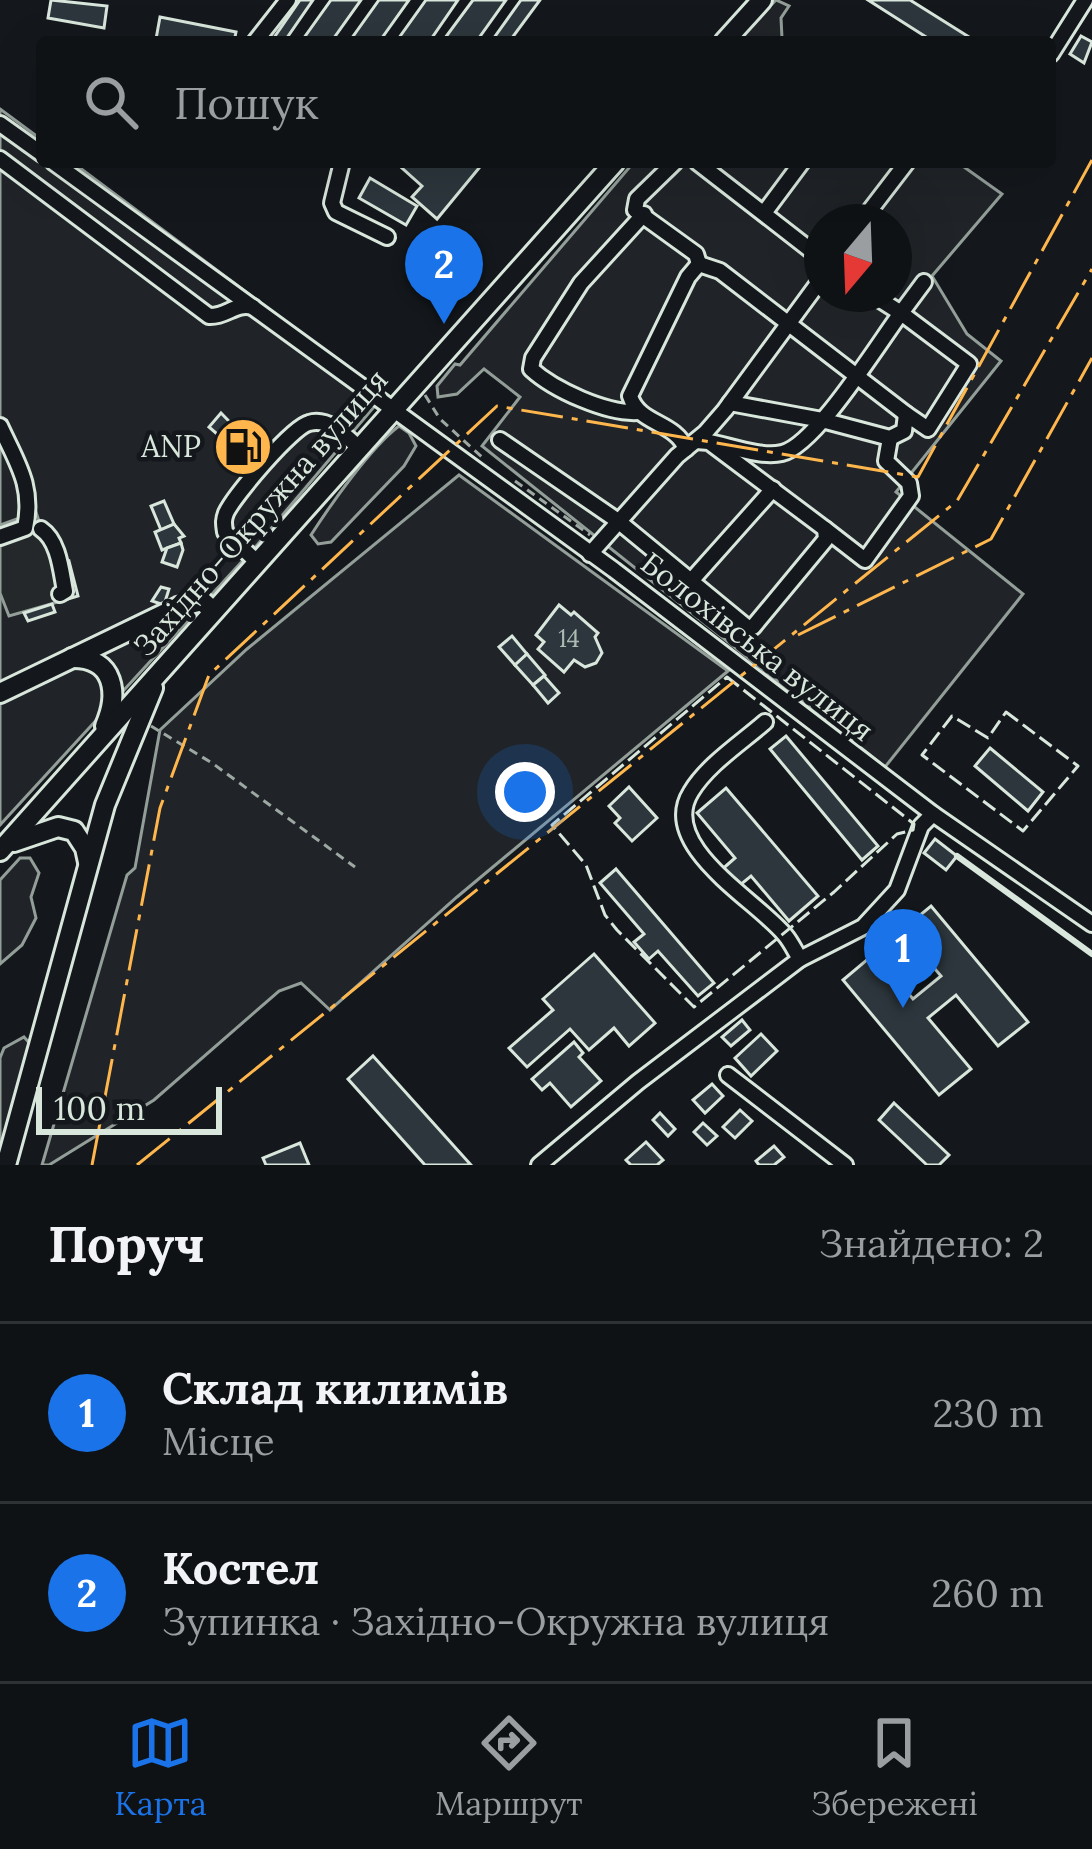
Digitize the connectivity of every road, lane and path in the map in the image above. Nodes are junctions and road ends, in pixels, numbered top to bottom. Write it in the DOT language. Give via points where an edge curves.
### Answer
graph roads {
  1 [pos="288,0"];
  2 [pos="761,0"];
  3 [pos="1084,0"];
  4 [pos="260,36"];
  5 [pos="729,36"];
  6 [pos="1056,46"];
  7 [pos="0,124"];
  8 [pos="36,150"];
  9 [pos="0,158"];
  10 [pos="61,168"];
  11 [pos="341,168"];
  12 [pos="610,168"];
  13 [pos="669,168"];
  14 [pos="705,168"];
  15 [pos="798,168"];
  16 [pos="902,168"];
  17 [pos="875,204"];
  18 [pos="764,213"];
  19 [pos="644,214"];
  20 [pos="386,237"];
  21 [pos="804,245"];
  22 [pos="699,263"];
  23 [pos="924,282"];
  24 [pos="232,299"];
  25 [pos="804,304"];
  26 [pos="901,313"];
  27 [pos="790,325"];
  28 [pos="855,374"];
  29 [pos="424,393"];
  30 [pos="730,403"];
  31 [pos="392,409"];
  32 [pos="436,411"];
  33 [pos="638,412"];
  34 [pos="906,414"];
  35 [pos="822,420"];
  36 [pos="0,426"];
  37 [pos="416,427"];
  38 [pos="890,438"];
  39 [pos="500,440"];
  40 [pos="697,444"];
  41 [pos="358,447"];
  42 [pos="483,458"];
  43 [pos="513,479"];
  44 [pos="773,489"];
  45 [pos="618,521"];
  46 [pos="41,529"];
  47 [pos="825,529"];
  48 [pos="0,537"];
  49 [pos="595,548"];
  50 [pos="256,561"];
  51 [pos="690,582"];
  52 [pos="60,594"];
  53 [pos="214,610"];
  54 [pos="72,658"];
  55 [pos="160,673"];
  56 [pos="0,693"];
  57 [pos="139,720"];
  58 [pos="765,722"];
  59 [pos="92,747"];
  60 [pos="933,814"];
  61 [pos="2,849"];
  62 [pos="355,867"];
  63 [pos="82,890"];
  64 [pos="1092,924"];
  65 [pos="800,959"];
  66 [pos="728,1075"];
  67 [pos="5,1165"];
  68 [pos="539,1165"];
  69 [pos="845,1165"];
  1 -- 4 [label="street"];
  2 -- 5 [label="main road"];
  3 -- 6 [label="street"];
  7 -- 8 [label="street"];
  9 -- 24 [label="street" via="206,314 216,316"];
  10 -- 24 [label="street, Болохівська вулиця"];
  11 -- 20 [label="street" via="336,212"];
  12 -- 31 [label="main road, Західно-Окружна вулиця"];
  13 -- 19 [label="street" via="638,199 635,210"];
  14 -- 18 [label="street"];
  15 -- 18 [label="street"];
  16 -- 17 [label="street"];
  18 -- 21 [label="street"];
  19 -- 22 [label="street"];
  19 -- 33 [label="street" via="580,284 531,369 622,413"];
  22 -- 27 [label="street"];
  22 -- 33 [label="street" via="630,396"];
  23 -- 26 [label="street"];
  24 -- 31 [label="street, Болохівська вулиця"];
  25 -- 27 [label="street"];
  26 -- 28 [label="street"];
  26 -- 34 [label="street" via="969,364 928,429"];
  27 -- 28 [label="street"];
  27 -- 30 [label="street"];
  28 -- 34 [label="street"];
  28 -- 35 [label="street"];
  29 -- 32 [label="path"];
  30 -- 35 [label="street"];
  30 -- 40 [label="street"];
  31 -- 37 [label="street, Болохівська вулиця"];
  31 -- 41 [label="main road, Західно-Окружна вулиця"];
  32 -- 37 [label="path"];
  32 -- 42 [label="path"];
  33 -- 40 [label="street"];
  34 -- 38 [label="street" via="904,431"];
  35 -- 38 [label="street"];
  35 -- 40 [label="street" via="784,453"];
  36 -- 48 [label="street" via="30,503 25,528"];
  37 -- 49 [label="street, Болохівська вулиця"];
  38 -- 47 [label="street" via="886,461 911,496 865,560"];
  39 -- 45 [label="street"];
  40 -- 44 [label="street"];
  40 -- 45 [label="street"];
  41 -- 50 [label="main road, Західно-Окружна вулиця"];
  41 -- 50 [label="street" via="321,422 292,434 226,512 225,532"];
  43 -- 49 [label="path"];
  44 -- 47 [label="street"];
  44 -- 51 [label="street"];
  45 -- 49 [label="street"];
  45 -- 51 [label="street"];
  46 -- 52 [label="street" via="51,535"];
  47 -- 51 [label="street" via="826,539 754,627"];
  49 -- 60 [label="street, Болохівська вулиця"];
  50 -- 53 [label="main road, Західно-Окружна вулиця"];
  53 -- 54 [label="main road" via="202,601 178,607"];
  53 -- 55 [label="main road, Західно-Окружна вулиця"];
  54 -- 56 [label="main road"];
  54 -- 59 [label="main road" via="101,665 113,684 113,708"];
  55 -- 57 [label="main road"];
  55 -- 59 [label="main road, Західно-Окружна вулиця"];
  57 -- 62 [label="path"];
  57 -- 63 [label="main road"];
  58 -- 65 [label="street" via="699,781 683,816 726,884 784,933"];
  59 -- 61 [label="main road, Західно-Окружна вулиця"];
  60 -- 64 [label="street, Болохівська вулиця"];
  60 -- 65 [label="street" via="897,890 863,927"];
  61 -- 63 [label="main road" via="58,826 74,831 88,861"];
  63 -- 67 [label="main road"];
  65 -- 68 [label="street"];
  66 -- 69 [label="street"];
}
